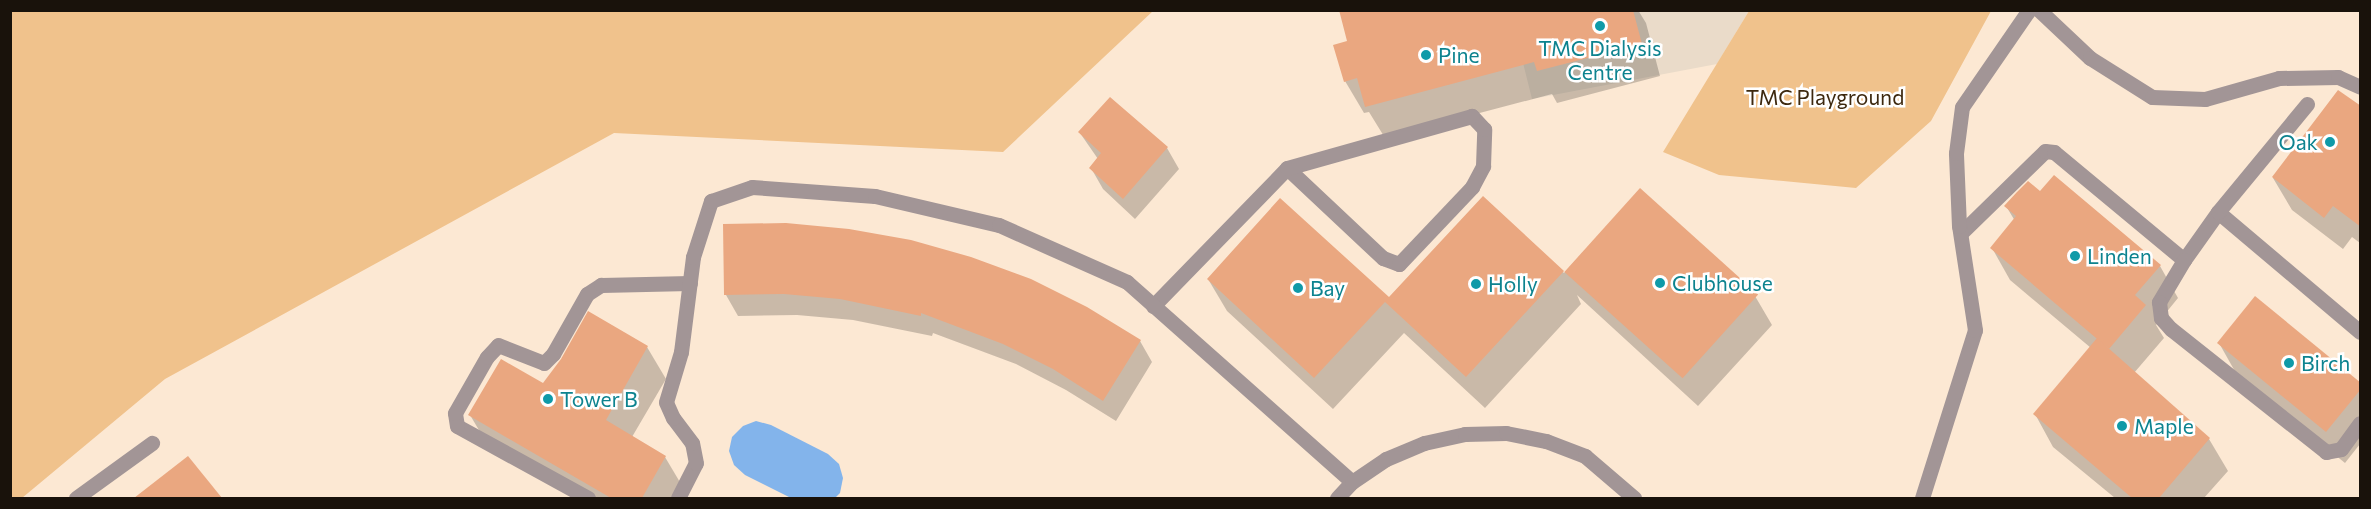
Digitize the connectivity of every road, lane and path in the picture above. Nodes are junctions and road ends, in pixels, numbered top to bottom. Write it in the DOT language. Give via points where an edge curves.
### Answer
graph roads {
  1 [pos="2029,10"];
  2 [pos="2039,10"];
  3 [pos="2361,87"];
  4 [pos="2307,104"];
  5 [pos="1287,168"];
  6 [pos="2218,212"];
  7 [pos="1961,233"];
  8 [pos="2184,260"];
  9 [pos="690,283"];
  10 [pos="1153,306"];
  11 [pos="2361,332"];
  12 [pos="2361,423"];
  13 [pos="152,442"];
  14 [pos="1352,483"];
  15 [pos="76,498"];
  16 [pos="588,498"];
  17 [pos="678,498"];
  18 [pos="1337,498"];
  19 [pos="1634,498"];
  20 [pos="1922,498"];
  1 -- 7 [label="street" via="1962,107 1956,153"];
  2 -- 3 [label="street" via="2090,58 2152,98 2205,99 2279,78 2338,77"];
  4 -- 6 [label="street"];
  5 -- 5 [label="street" via="1383,258 1399,264 1472,186 1483,166 1484,129 1472,116"];
  5 -- 10 [label="street"];
  6 -- 8 [label="street"];
  6 -- 11 [label="street"];
  7 -- 8 [label="street" via="2044,151 2054,152"];
  7 -- 20 [label="street" via="1975,330"];
  8 -- 12 [label="street" via="2159,302 2161,318 2171,329 2326,452 2341,449"];
  9 -- 10 [label="street" via="693,257 711,201 752,187 875,196 999,225 1127,282"];
  9 -- 16 [label="street" via="601,285 586,294 553,354 544,363 498,345 455,413 457,426"];
  9 -- 17 [label="street" via="681,352 666,402 692,442 696,464"];
  10 -- 14 [label="street"];
  13 -- 15 [label="street"];
  14 -- 18 [label="street"];
  14 -- 19 [label="street" via="1386,459 1424,442 1465,434 1506,433 1546,441 1585,456"];
}
